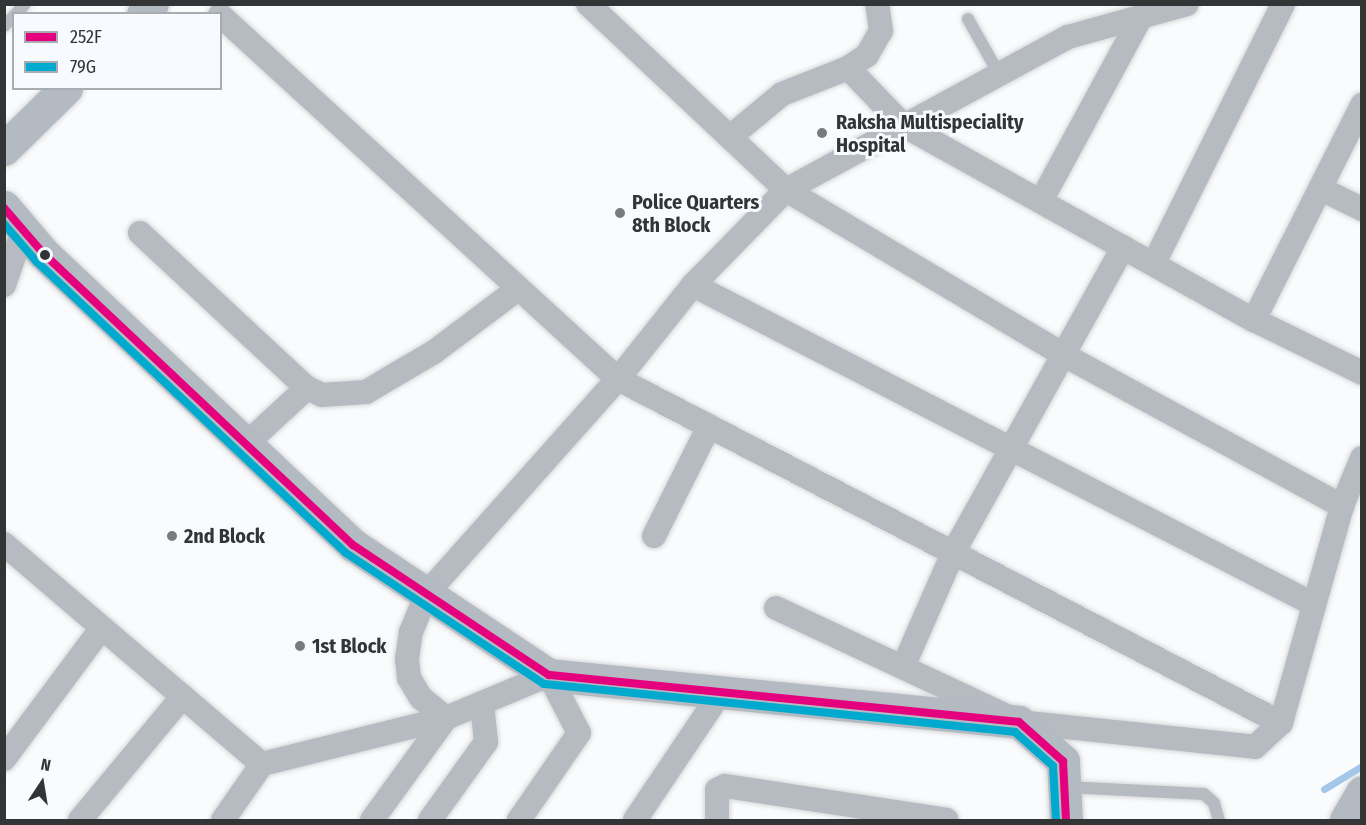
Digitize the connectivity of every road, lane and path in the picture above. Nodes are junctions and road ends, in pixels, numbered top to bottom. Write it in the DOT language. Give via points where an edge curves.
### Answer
graph roads {
  1 [pos="588,4"];
  2 [pos="877,4"];
  3 [pos="1187,4"];
  4 [pos="1283,4"];
  5 [pos="222,16"];
  6 [pos="1141,17"];
  7 [pos="968,19"];
  8 [pos="848,68"];
  9 [pos="999,74"];
  10 [pos="40,90"];
  11 [pos="64,90"];
  12 [pos="1362,105"];
  13 [pos="4,125"];
  14 [pos="903,125"];
  15 [pos="730,137"];
  16 [pos="4,149"];
  17 [pos="1321,189"];
  18 [pos="786,190"];
  19 [pos="1041,201"];
  20 [pos="1362,209"];
  21 [pos="14,218"];
  22 [pos="140,233"];
  23 [pos="1124,247"];
  24 [pos="1154,263"];
  25 [pos="4,285"];
  26 [pos="693,285"];
  27 [pos="518,289"];
  28 [pos="1254,320"];
  29 [pos="1062,354"];
  30 [pos="1362,373"];
  31 [pos="618,379"];
  32 [pos="307,388"];
  33 [pos="709,426"];
  34 [pos="246,444"];
  35 [pos="1009,447"];
  36 [pos="1362,458"];
  37 [pos="1342,506"];
  38 [pos="654,536"];
  39 [pos="4,544"];
  40 [pos="953,554"];
  41 [pos="427,593"];
  42 [pos="1313,604"];
  43 [pos="776,608"];
  44 [pos="101,629"];
  45 [pos="903,668"];
  46 [pos="549,675"];
  47 [pos="719,695"];
  48 [pos="183,696"];
  49 [pos="482,703"];
  50 [pos="446,718"];
  51 [pos="1019,722"];
  52 [pos="1281,723"];
  53 [pos="4,759"];
  54 [pos="262,764"];
  55 [pos="1064,787"];
  56 [pos="1362,792"];
  57 [pos="80,820"];
  58 [pos="223,820"];
  59 [pos="372,820"];
  60 [pos="430,820"];
  61 [pos="519,820"];
  62 [pos="635,820"];
  63 [pos="717,820"];
  64 [pos="946,820"];
  65 [pos="1066,820"];
  66 [pos="1218,820"];
  67 [pos="1346,820"];
  1 -- 15 [label="street"];
  2 -- 8 [label="street" via="881,31 867,55"];
  3 -- 6 [label="street"];
  4 -- 24 [label="street"];
  5 -- 27 [label="street"];
  6 -- 9 [label="street" via="1068,37"];
  6 -- 19 [label="street"];
  7 -- 9 [label="lane"];
  8 -- 14 [label="street"];
  8 -- 15 [label="street" via="782,94"];
  9 -- 14 [label="street"];
  10 -- 13 [label="street"];
  11 -- 16 [label="street"];
  12 -- 17 [label="street"];
  14 -- 18 [label="street"];
  14 -- 19 [label="street"];
  15 -- 18 [label="street"];
  17 -- 20 [label="street"];
  17 -- 28 [label="street"];
  18 -- 26 [label="street"];
  18 -- 29 [label="street"];
  19 -- 23 [label="street"];
  21 -- 25 [label="street"];
  21 -- 34 [label="street" via="43,253"];
  22 -- 32 [label="street"];
  23 -- 24 [label="street"];
  23 -- 29 [label="street"];
  24 -- 28 [label="street"];
  26 -- 31 [label="street"];
  26 -- 35 [label="street"];
  27 -- 31 [label="street"];
  27 -- 32 [label="street" via="434,352 366,392 322,395"];
  28 -- 30 [label="street"];
  29 -- 35 [label="street"];
  29 -- 37 [label="street"];
  31 -- 33 [label="street"];
  31 -- 41 [label="street"];
  32 -- 34 [label="street"];
  33 -- 38 [label="street"];
  33 -- 40 [label="street"];
  34 -- 41 [label="street" via="353,545"];
  35 -- 40 [label="street"];
  35 -- 42 [label="street"];
  36 -- 37 [label="street"];
  37 -- 42 [label="street"];
  39 -- 44 [label="street"];
  40 -- 45 [label="street"];
  40 -- 52 [label="street"];
  41 -- 46 [label="street"];
  41 -- 50 [label="street" via="411,632 409,678 421,698"];
  42 -- 52 [label="street"];
  43 -- 45 [label="street"];
  44 -- 48 [label="street"];
  44 -- 53 [label="street"];
  45 -- 51 [label="street"];
  46 -- 47 [label="street"];
  46 -- 49 [label="street"];
  46 -- 61 [label="street" via="579,733"];
  47 -- 51 [label="street"];
  47 -- 62 [label="street"];
  48 -- 54 [label="street"];
  48 -- 57 [label="street"];
  49 -- 50 [label="street"];
  49 -- 60 [label="street" via="486,742"];
  50 -- 54 [label="street"];
  50 -- 59 [label="street"];
  51 -- 52 [label="street" via="1255,747"];
  51 -- 55 [label="street" via="1063,761"];
  54 -- 58 [label="street"];
  55 -- 65 [label="street"];
  55 -- 66 [label="lane" via="1204,794 1214,802"];
  56 -- 67 [label="street"];
  63 -- 64 [label="street" via="717,790 725,786"];
}
